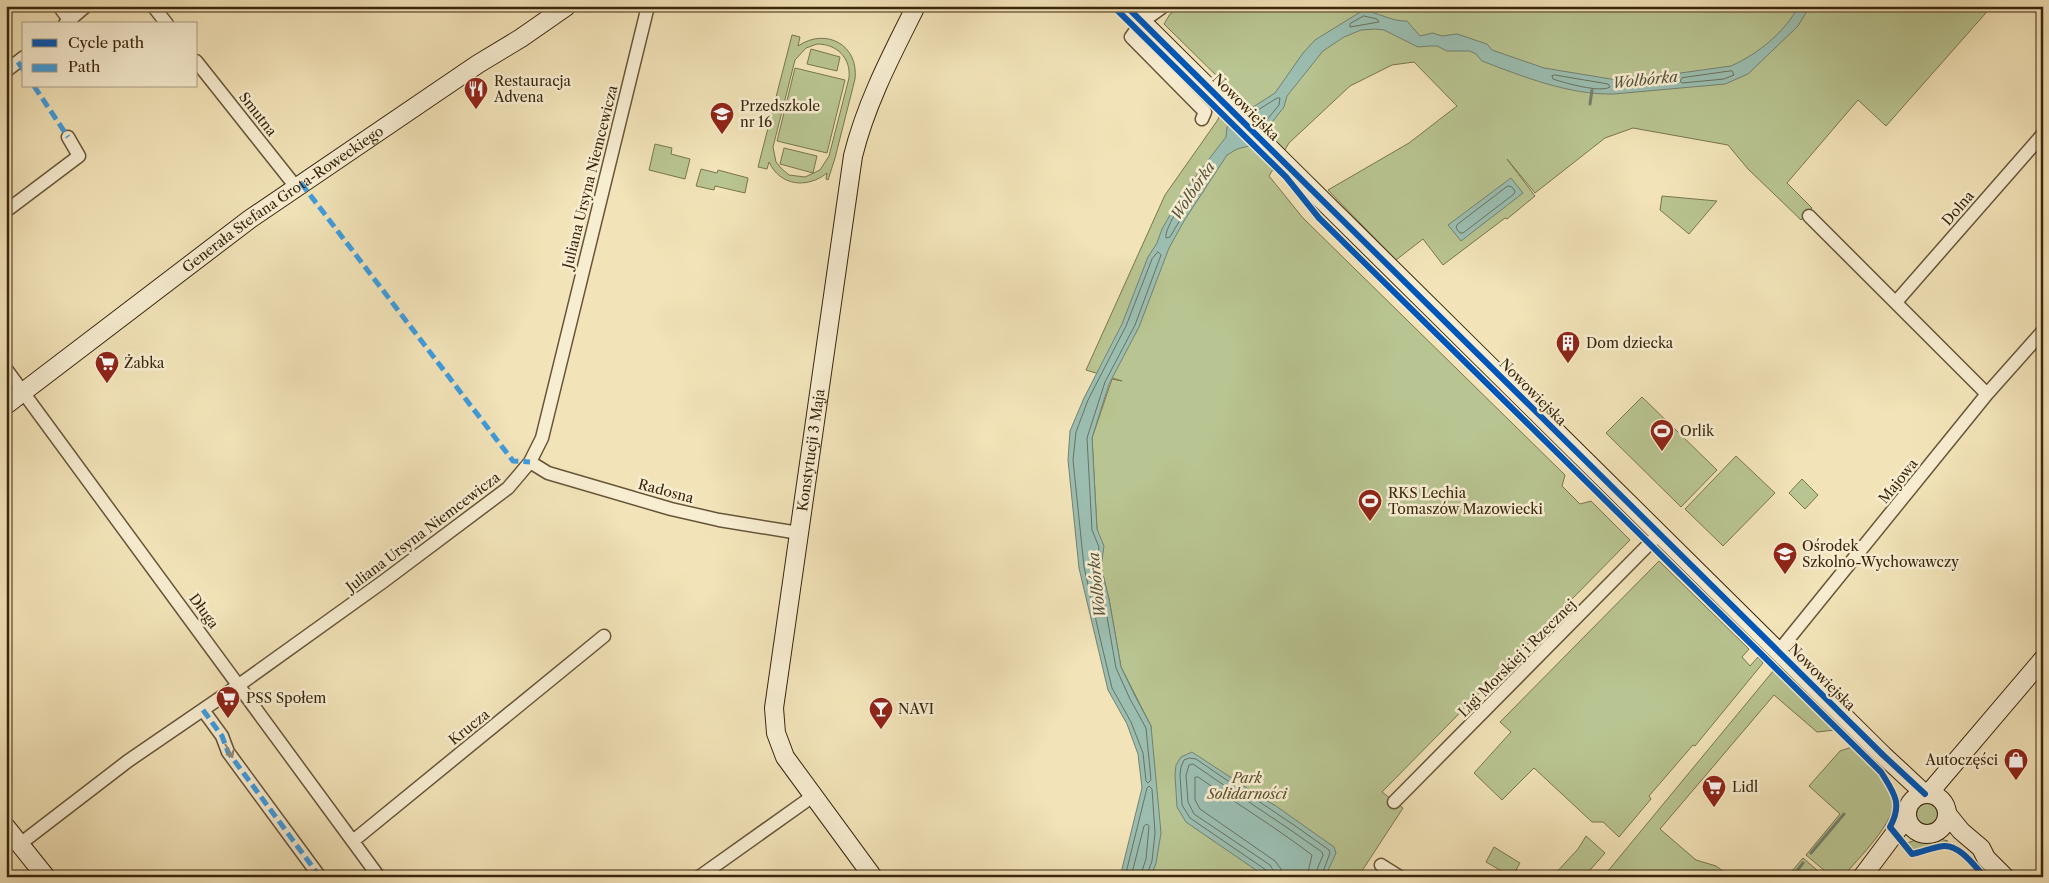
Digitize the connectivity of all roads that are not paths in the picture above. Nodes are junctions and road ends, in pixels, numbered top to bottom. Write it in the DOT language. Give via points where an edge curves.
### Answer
graph roads {
  1 [pos="59,6"];
  2 [pos="86,6"];
  3 [pos="153,6"];
  4 [pos="567,6"];
  5 [pos="648,6"];
  6 [pos="916,6"];
  7 [pos="1126,6"];
  8 [pos="1164,6"];
  9 [pos="67,22"];
  10 [pos="165,22"];
  11 [pos="1142,22"];
  12 [pos="22,59"];
  13 [pos="198,64"];
  14 [pos="6,71"];
  15 [pos="1202,119"];
  16 [pos="2043,134"];
  17 [pos="68,137"];
  18 [pos="296,187"];
  19 [pos="6,211"];
  20 [pos="1809,216"];
  21 [pos="1896,302"];
  22 [pos="2043,331"];
  23 [pos="6,369"];
  24 [pos="24,392"];
  25 [pos="1988,394"];
  26 [pos="6,405"];
  27 [pos="530,462"];
  28 [pos="799,533"];
  29 [pos="1659,534"];
  30 [pos="604,636"];
  31 [pos="1778,652"];
  32 [pos="2043,659"];
  33 [pos="239,685"];
  34 [pos="203,710"];
  35 [pos="1975,740"];
  36 [pos="1883,755"];
  37 [pos="1927,794"];
  38 [pos="813,796"];
  39 [pos="1394,802"];
  40 [pos="1946,809"];
  41 [pos="1908,811"];
  42 [pos="6,827"];
  43 [pos="1928,834"];
  44 [pos="353,841"];
  45 [pos="20,844"];
  46 [pos="1986,858"];
  47 [pos="1874,863"];
  48 [pos="1381,865"];
  49 [pos="375,875"];
  50 [pos="46,877"];
  51 [pos="320,877"];
  52 [pos="699,877"];
  53 [pos="873,877"];
  54 [pos="1400,877"];
  55 [pos="1862,877"];
  56 [pos="2005,877"];
  1 -- 9 [label="street"];
  2 -- 9 [label="street"];
  3 -- 10 [label="street"];
  4 -- 18 [label="street, Generała Stefana Grota-Roweckiego"];
  5 -- 27 [label="street, Juliana Ursyna Niemcewicza" via="542,438"];
  6 -- 28 [label="street, Konstytucji 3 Maja" via="864,120 853,156"];
  7 -- 11 [label="street, Nowowiejska"];
  8 -- 11 [label="street"];
  11 -- 15 [label="street" via="1131,37 1205,112"];
  11 -- 29 [label="street, Nowowiejska"];
  12 -- 14 [label="street"];
  13 -- 18 [label="street, Smutna"];
  16 -- 21 [label="street, Dolna"];
  17 -- 19 [label="street" via="79,156"];
  18 -- 24 [label="street, Generała Stefana Grota-Roweckiego"];
  20 -- 21 [label="street"];
  21 -- 25 [label="street"];
  22 -- 25 [label="street, Majowa"];
  23 -- 24 [label="street, Długa"];
  24 -- 26 [label="street, Generała Stefana Grota-Roweckiego"];
  24 -- 33 [label="street, Długa"];
  25 -- 31 [label="street, Majowa"];
  27 -- 28 [label="street, Radosna" via="548,473 671,509"];
  27 -- 33 [label="street, Juliana Ursyna Niemcewicza" via="508,488"];
  28 -- 38 [label="street, Konstytucji 3 Maja" via="774,721 785,757"];
  29 -- 31 [label="street, Nowowiejska"];
  29 -- 39 [label="street, Ligi Morskiej i Rzecznej"];
  30 -- 44 [label="street, Krucza"];
  31 -- 36 [label="street, Nowowiejska"];
  32 -- 35 [label="street"];
  33 -- 34 [label="street, Juliana Ursyna Niemcewicza"];
  33 -- 44 [label="street, Długa"];
  34 -- 45 [label="street, Juliana Ursyna Niemcewicza" via="128,761"];
  34 -- 51 [label="street, one-way" via="222,736 228,752"];
  35 -- 37 [label="street"];
  35 -- 40 [label="street" via="1950,784"];
  36 -- 37 [label="street, Nowowiejska"];
  36 -- 41 [label="street, Nowowiejska"];
  37 -- 40 [label="street" via="1939,797"];
  37 -- 41 [label="street" via="1917,797"];
  38 -- 52 [label="street"];
  38 -- 53 [label="street, Konstytucji 3 Maja"];
  40 -- 43 [label="street" via="1946,824"];
  40 -- 46 [label="street"];
  41 -- 43 [label="street" via="1911,827"];
  41 -- 47 [label="street"];
  42 -- 45 [label="street"];
  43 -- 46 [label="street" via="1955,840"];
  43 -- 47 [label="street" via="1903,842"];
  44 -- 49 [label="street, Długa"];
  45 -- 50 [label="street"];
  46 -- 56 [label="street"];
  47 -- 55 [label="street"];
  48 -- 54 [label="street"];
}
